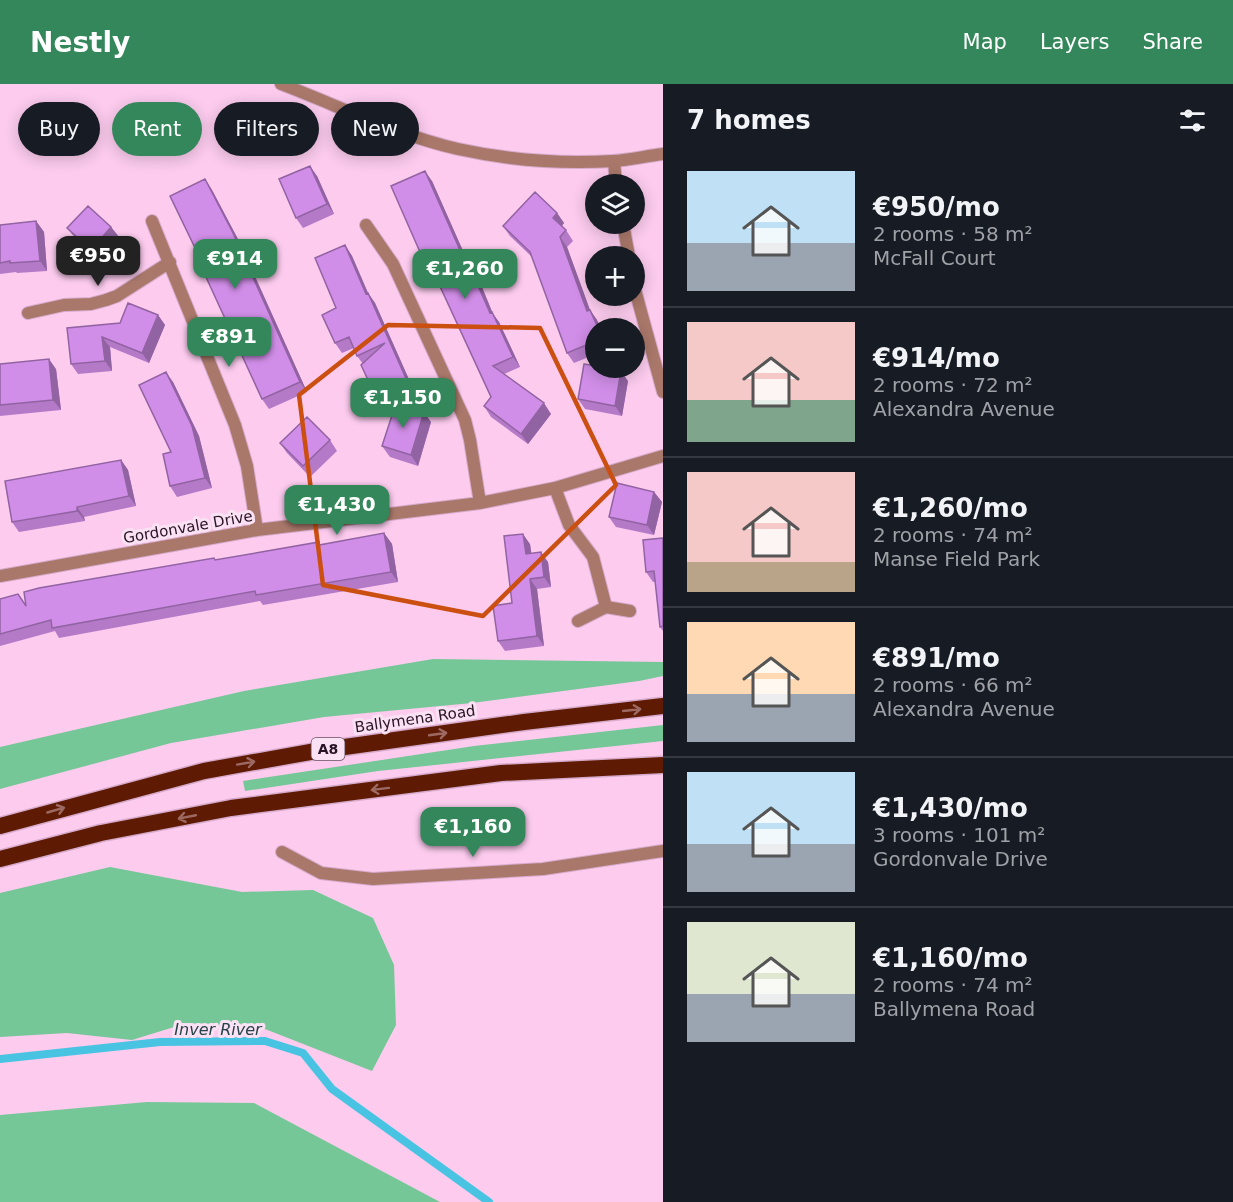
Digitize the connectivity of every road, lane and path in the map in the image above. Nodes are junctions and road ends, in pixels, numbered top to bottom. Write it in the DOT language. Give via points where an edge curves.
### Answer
graph roads {
  1 [pos="281,84"];
  2 [pos="663,154"];
  3 [pos="614,161"];
  4 [pos="615,174"];
  5 [pos="152,221"];
  6 [pos="366,225"];
  7 [pos="170,262"];
  8 [pos="639,306"];
  9 [pos="28,313"];
  10 [pos="663,392"];
  11 [pos="663,456"];
  12 [pos="555,488"];
  13 [pos="480,503"];
  14 [pos="257,530"];
  15 [pos="0,576"];
  16 [pos="606,607"];
  17 [pos="630,611"];
  18 [pos="578,621"];
  19 [pos="663,706"];
  20 [pos="663,754"];
  21 [pos="663,765"];
  22 [pos="501,773"];
  23 [pos="0,826"];
  24 [pos="663,851"];
  25 [pos="282,852"];
  26 [pos="0,859"];
  1 -- 3 [label="street" via="402,132 457,149 506,158"];
  2 -- 3 [label="street"];
  3 -- 4 [label="street"];
  5 -- 7 [label="street"];
  6 -- 13 [label="street" via="393,264 465,420"];
  7 -- 9 [label="street" via="106,300"];
  7 -- 14 [label="street" via="242,444"];
  8 -- 10 [label="street"];
  11 -- 12 [label="street, Gordonvale Drive"];
  12 -- 13 [label="street, Gordonvale Drive"];
  12 -- 16 [label="street" via="569,525 593,557"];
  13 -- 14 [label="street, Gordonvale Drive"];
  14 -- 15 [label="street, Gordonvale Drive"];
  16 -- 17 [label="street"];
  16 -- 18 [label="street"];
  23 -- 19 [label="highway, Ballymena Road / A8, one-way" via="204,771 339,747"];
  20 -- 22 [label="highway"];
  21 -- 22 [label="highway"];
  22 -- 26 [label="highway, one-way" via="231,808 101,833"];
  24 -- 25 [label="street" via="543,868 373,879 321,873"];
}
